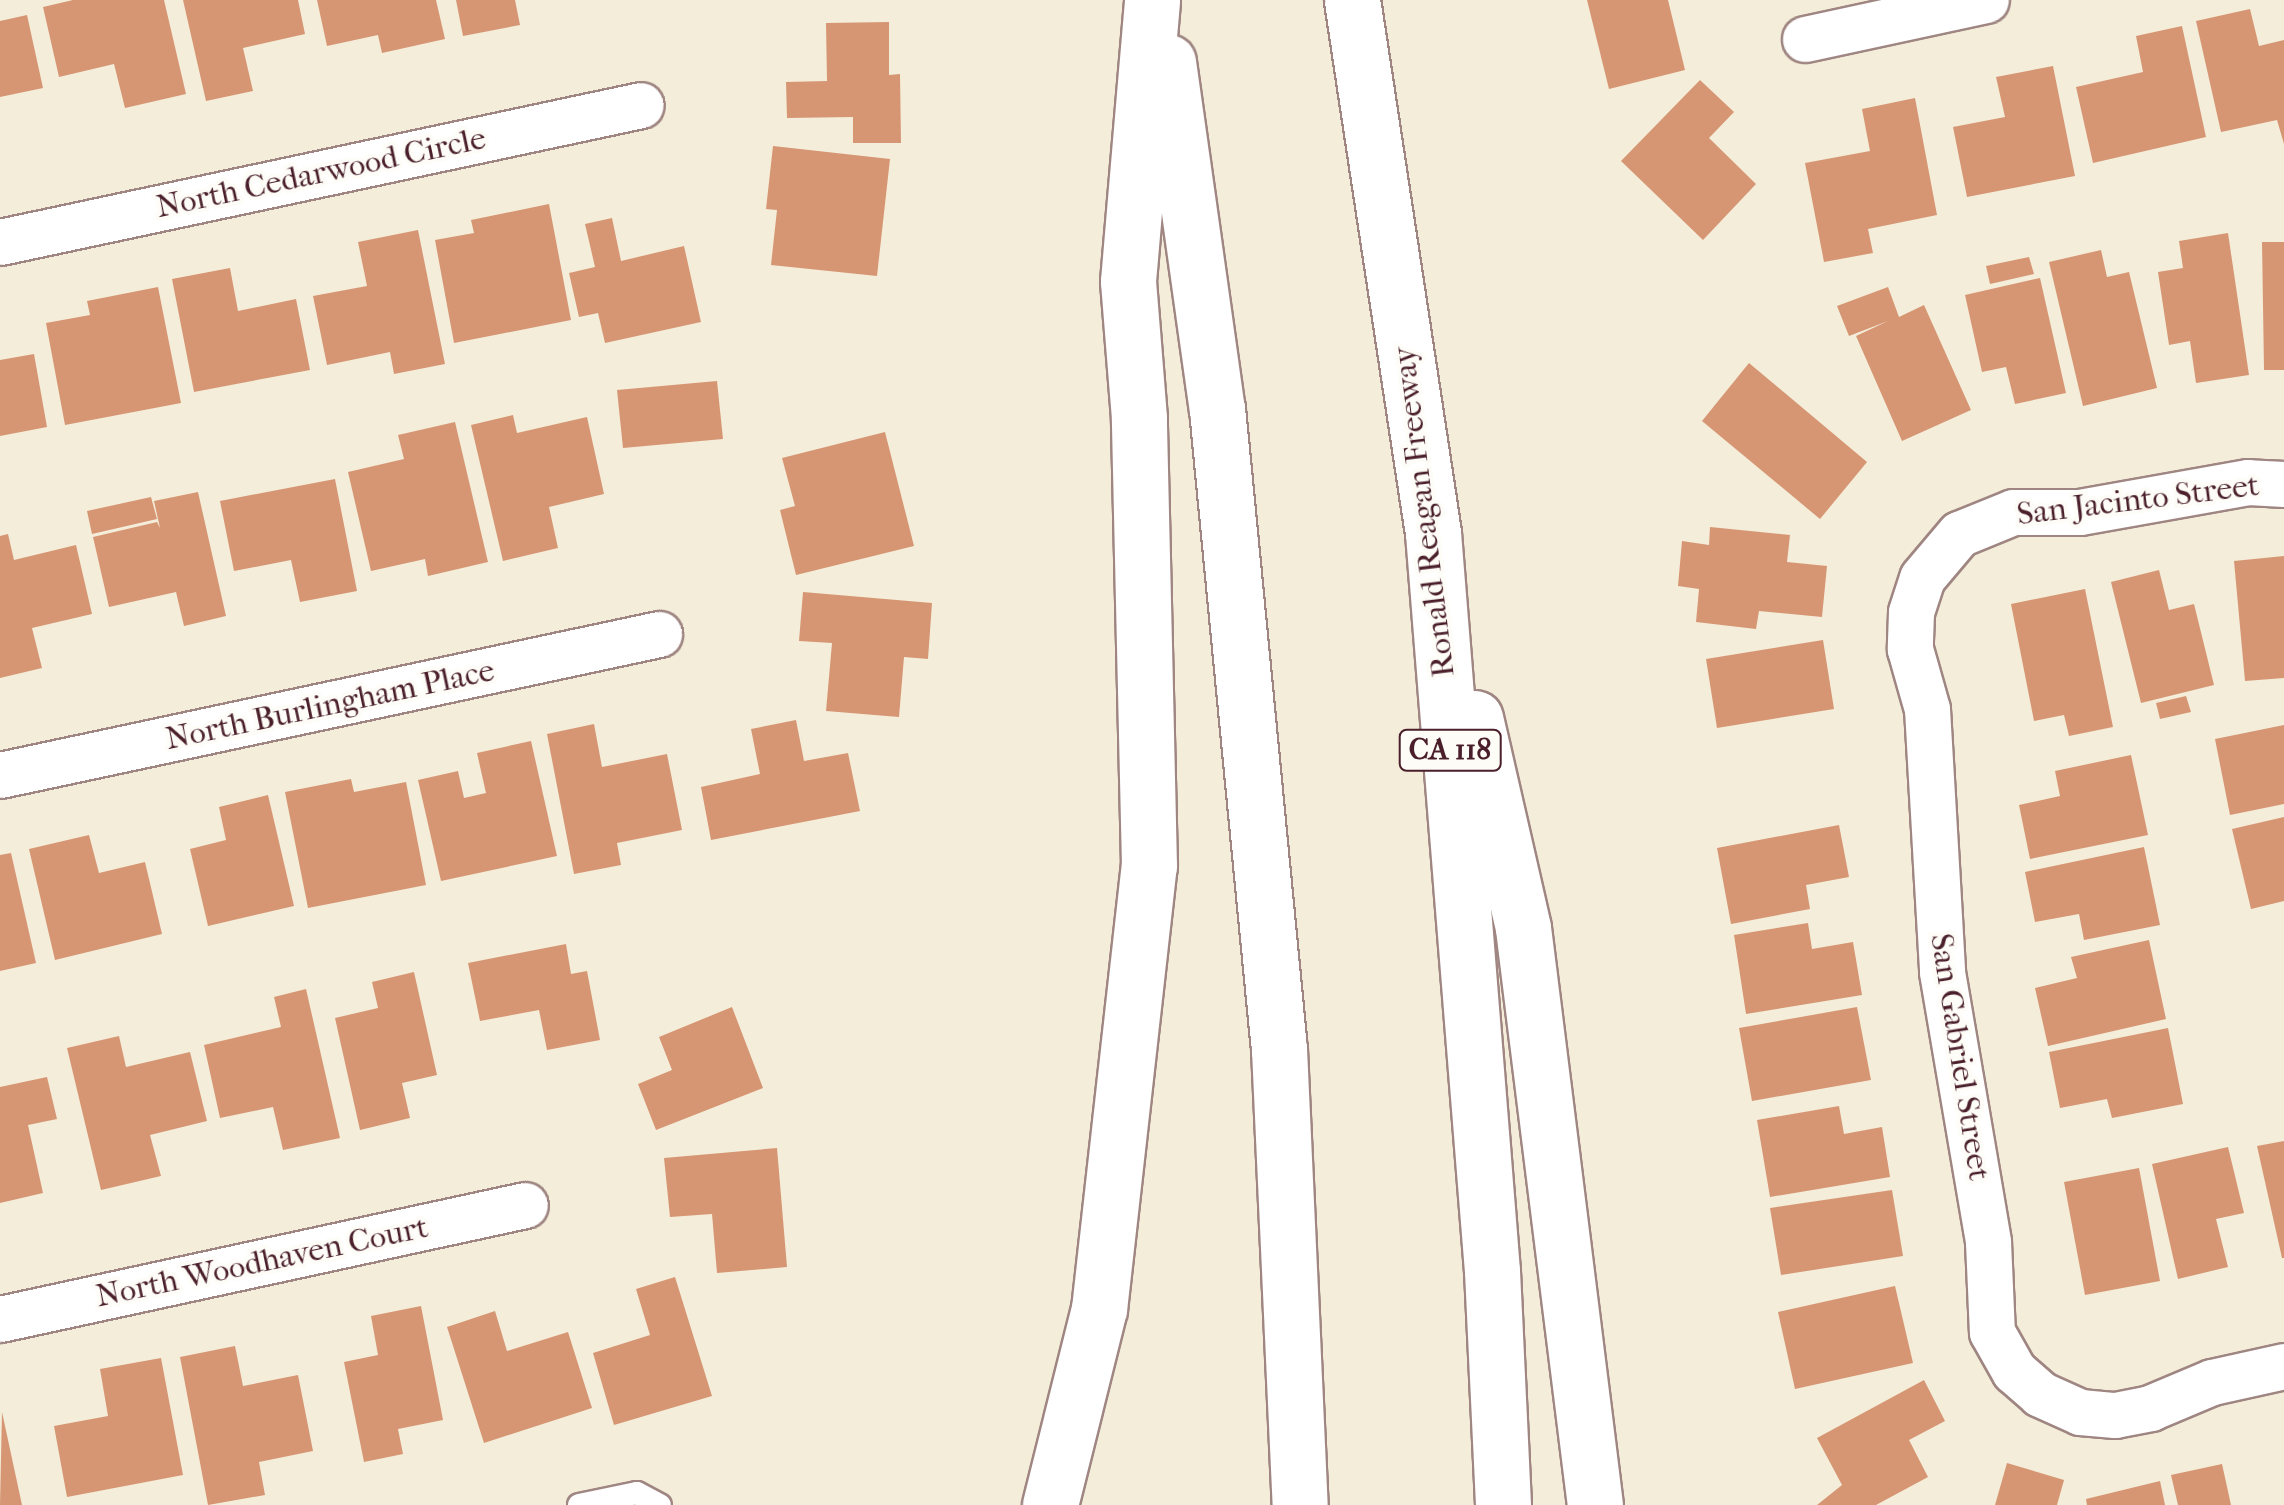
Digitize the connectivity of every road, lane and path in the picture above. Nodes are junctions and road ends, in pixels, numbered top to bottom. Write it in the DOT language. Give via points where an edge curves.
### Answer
graph roads {
  1 [pos="1156,0"];
  2 [pos="1352,0"];
  3 [pos="1986,0"];
  4 [pos="1805,39"];
  5 [pos="642,105"];
  6 [pos="0,242"];
  7 [pos="2284,484"];
  8 [pos="1992,520"];
  9 [pos="1433,533"];
  10 [pos="659,634"];
  11 [pos="0,775"];
  12 [pos="525,1205"];
  13 [pos="0,1320"];
  14 [pos="2267,1370"];
  15 [pos="579,1505"];
  16 [pos="660,1505"];
  17 [pos="1050,1505"];
  18 [pos="1300,1505"];
  19 [pos="1504,1505"];
  20 [pos="1595,1505"];
  1 -- 17 [label="highway" via="1128,281 1139,418 1149,866 1099,1310"];
  1 -- 18 [label="highway" via="1217,409 1277,1030"];
  2 -- 9 [label="highway, Ronald Reagan Freeway / CA 118"];
  3 -- 4 [label="street"];
  5 -- 6 [label="street, North Cedarwood Circle"];
  7 -- 8 [label="street, San Jacinto Street" via="2248,482 2080,512 2013,512"];
  8 -- 14 [label="street, San Gabriel Street" via="1959,534 1922,578 1911,612 1910,649 1926,708 1942,972 1988,1242 1992,1332 2014,1372 2040,1394 2080,1412 2115,1416"];
  9 -- 19 [label="highway, Ronald Reagan Freeway / CA 118" via="1492,1271"];
  9 -- 20 [label="highway" via="1523,928"];
  10 -- 11 [label="street, North Burlingham Place"];
  12 -- 13 [label="street, North Woodhaven Court"];
  15 -- 16 [label="lane" via="637,1493"];
}
